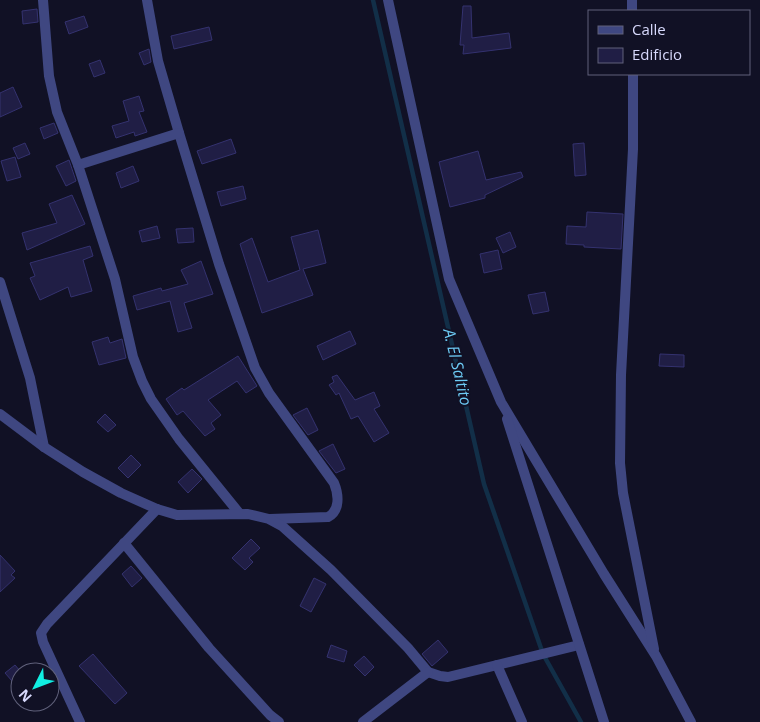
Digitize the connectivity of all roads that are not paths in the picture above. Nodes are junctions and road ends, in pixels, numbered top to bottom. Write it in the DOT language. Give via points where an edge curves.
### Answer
graph roads {
  1 [pos="43,0"];
  2 [pos="147,0"];
  3 [pos="388,0"];
  4 [pos="633,75"];
  5 [pos="179,133"];
  6 [pos="78,165"];
  7 [pos="0,282"];
  8 [pos="501,402"];
  9 [pos="0,414"];
  10 [pos="44,447"];
  11 [pos="157,509"];
  12 [pos="240,513"];
  13 [pos="269,519"];
  14 [pos="124,543"];
  15 [pos="579,645"];
  16 [pos="656,656"];
  17 [pos="497,665"];
  18 [pos="428,672"];
  19 [pos="80,722"];
  20 [pos="280,722"];
  21 [pos="363,722"];
  22 [pos="522,722"];
  23 [pos="604,722"];
  24 [pos="691,722"];
  1 -- 6 [label="street" via="53,94"];
  2 -- 5 [label="street" via="158,60"];
  3 -- 8 [label="street" via="449,279"];
  4 -- 16 [label="street" via="620,463 623,494"];
  5 -- 6 [label="street"];
  5 -- 13 [label="street" via="255,368 337,490 335,512 328,517"];
  6 -- 12 [label="street" via="115,279 133,357 142,381 179,438"];
  7 -- 10 [label="street" via="30,378"];
  8 -- 15 [label="street"];
  8 -- 16 [label="street"];
  9 -- 10 [label="street"];
  10 -- 11 [label="street" via="114,489"];
  11 -- 12 [label="street" via="177,515"];
  11 -- 14 [label="street"];
  12 -- 13 [label="street"];
  13 -- 18 [label="street" via="294,536 331,570"];
  14 -- 19 [label="street" via="41,632"];
  14 -- 20 [label="street" via="209,648"];
  15 -- 17 [label="street"];
  15 -- 23 [label="street"];
  16 -- 24 [label="street"];
  17 -- 18 [label="street" via="448,677"];
  17 -- 22 [label="street"];
  18 -- 21 [label="street"];
}
